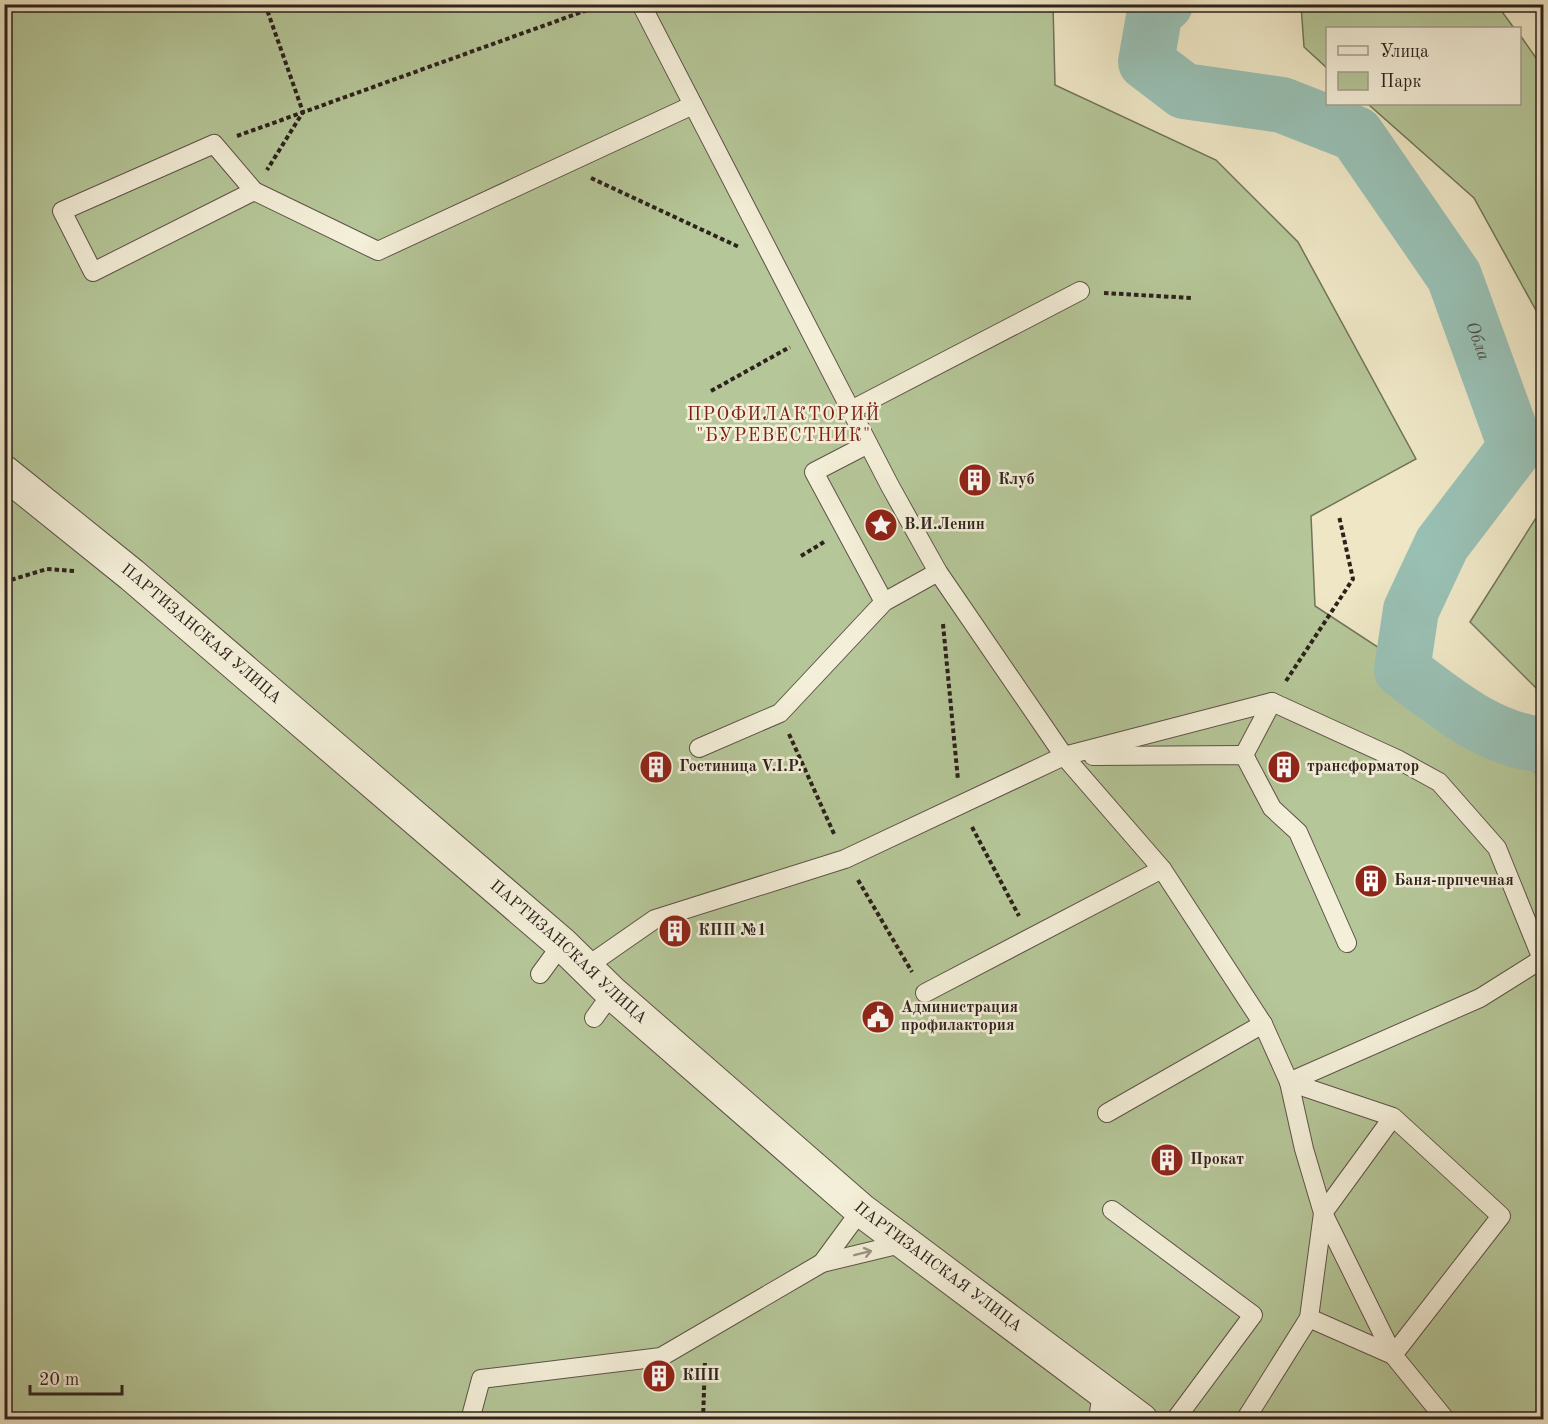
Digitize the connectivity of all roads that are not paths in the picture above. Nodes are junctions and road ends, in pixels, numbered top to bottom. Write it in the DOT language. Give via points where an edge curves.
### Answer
graph roads {
  1 [pos="641,4"];
  2 [pos="693,105"];
  3 [pos="254,191"];
  4 [pos="1080,291"];
  5 [pos="851,410"];
  6 [pos="868,444"];
  7 [pos="4,472"];
  8 [pos="938,572"];
  9 [pos="884,602"];
  10 [pos="1272,702"];
  11 [pos="699,748"];
  12 [pos="1244,755"];
  13 [pos="1064,756"];
  14 [pos="1162,869"];
  15 [pos="1347,943"];
  16 [pos="562,944"];
  17 [pos="586,967"];
  18 [pos="540,974"];
  19 [pos="925,993"];
  20 [pos="1263,1024"];
  21 [pos="1289,1082"];
  22 [pos="1107,1113"];
  23 [pos="1393,1117"];
  24 [pos="861,1210"];
  25 [pos="1112,1210"];
  26 [pos="1323,1213"];
  27 [pos="905,1243"];
  28 [pos="822,1263"];
  29 [pos="1309,1317"];
  30 [pos="1393,1355"];
  31 [pos="1100,1405"];
  32 [pos="470,1419"];
  33 [pos="1141,1419"];
  34 [pos="1175,1419"];
  35 [pos="1245,1419"];
  36 [pos="1446,1419"];
  1 -- 2 [label="lane"];
  2 -- 3 [label="lane" via="378,251"];
  2 -- 5 [label="lane"];
  3 -- 3 [label="lane" via="93,272 62,211 214,144"];
  4 -- 5 [label="lane"];
  5 -- 6 [label="lane"];
  6 -- 8 [label="lane"];
  6 -- 9 [label="lane" via="814,472"];
  7 -- 16 [label="street, ПАРТИЗАНСКАЯ УЛИЦА" via="132,575"];
  8 -- 9 [label="lane"];
  8 -- 13 [label="lane"];
  9 -- 11 [label="lane" via="780,713"];
  10 -- 12 [label="lane"];
  10 -- 13 [label="lane"];
  10 -- 21 [label="lane" via="1439,782 1497,848 1542,959 1480,998"];
  12 -- 13 [label="lane"];
  12 -- 15 [label="lane" via="1272,808 1298,832"];
  13 -- 14 [label="lane"];
  13 -- 17 [label="lane" via="845,859 655,919"];
  14 -- 19 [label="lane"];
  14 -- 20 [label="lane"];
  16 -- 17 [label="street, ПАРТИЗАНСКАЯ УЛИЦА"];
  16 -- 18 [label="lane"];
  17 -- 24 [label="street, ПАРТИЗАНСКАЯ УЛИЦА" via="603,1005"];
  20 -- 21 [label="lane"];
  20 -- 22 [label="lane"];
  21 -- 23 [label="lane"];
  21 -- 26 [label="lane"];
  23 -- 26 [label="lane"];
  23 -- 30 [label="lane" via="1501,1216"];
  24 -- 27 [label="street, ПАРТИЗАНСКАЯ УЛИЦА"];
  24 -- 28 [label="lane"];
  25 -- 34 [label="lane" via="1253,1315"];
  26 -- 29 [label="lane"];
  26 -- 30 [label="lane"];
  28 -- 27 [label="lane, one-way"];
  27 -- 31 [label="street, ПАРТИЗАНСКАЯ УЛИЦА"];
  28 -- 32 [label="lane" via="661,1357 481,1379"];
  29 -- 30 [label="lane"];
  29 -- 35 [label="lane"];
  30 -- 36 [label="lane"];
  31 -- 33 [label="street, ПАРТИЗАНСКАЯ УЛИЦА"];
}
